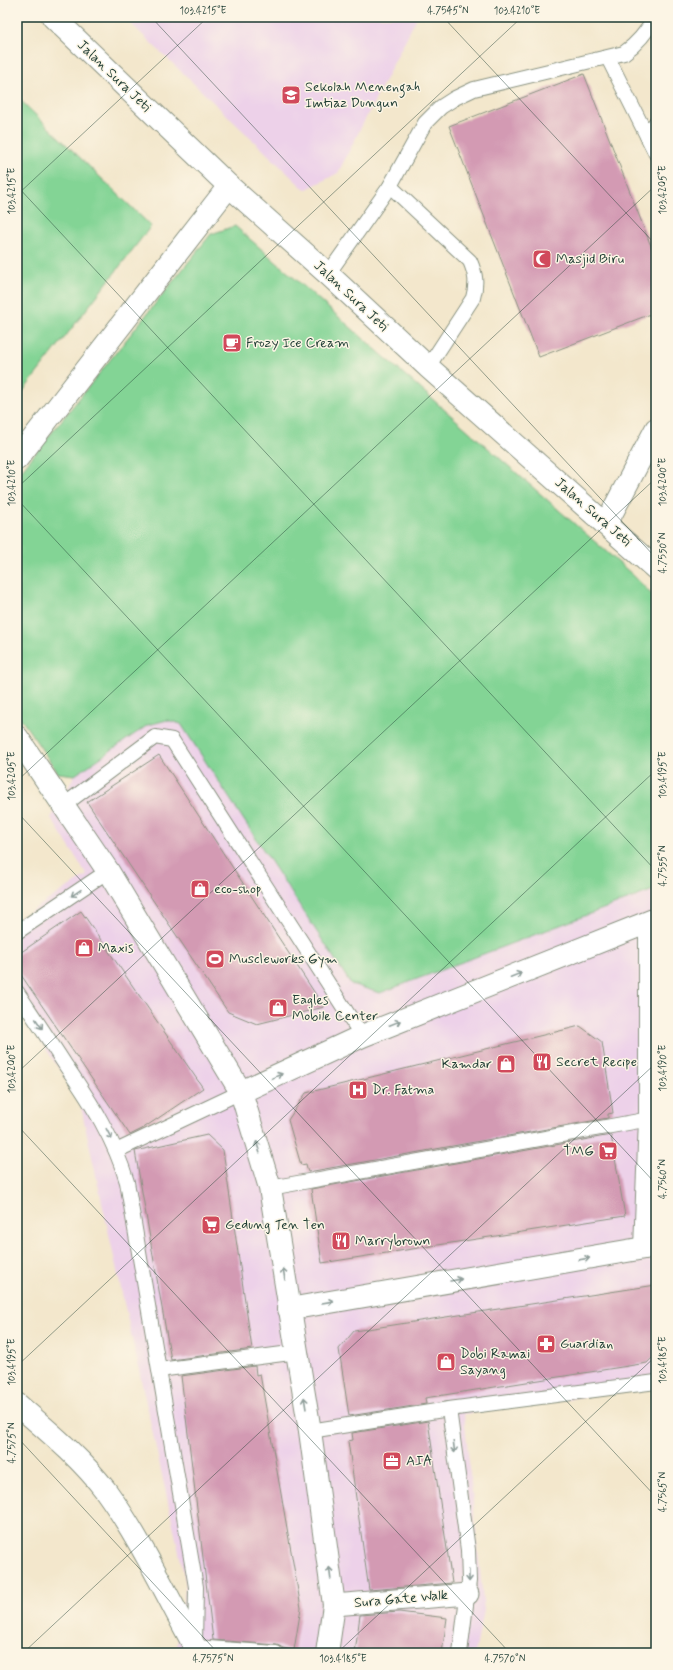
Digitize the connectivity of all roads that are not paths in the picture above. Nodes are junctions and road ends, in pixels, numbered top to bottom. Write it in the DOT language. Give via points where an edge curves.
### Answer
graph roads {
  1 [pos="53,17"];
  2 [pos="655,17"];
  3 [pos="652,34"];
  4 [pos="608,58"];
  5 [pos="656,122"];
  6 [pos="646,136"];
  7 [pos="656,154"];
  8 [pos="229,186"];
  9 [pos="390,186"];
  10 [pos="328,274"];
  11 [pos="428,367"];
  12 [pos="656,429"];
  13 [pos="17,459"];
  14 [pos="606,524"];
  15 [pos="656,569"];
  16 [pos="17,737"];
  17 [pos="64,805"];
  18 [pos="108,871"];
  19 [pos="653,921"];
  20 [pos="17,932"];
  21 [pos="17,992"];
  22 [pos="362,1036"];
  23 [pos="241,1092"];
  24 [pos="650,1119"];
  25 [pos="116,1151"];
  26 [pos="270,1188"];
  27 [pos="651,1247"];
  28 [pos="289,1309"];
  29 [pos="298,1352"];
  30 [pos="159,1370"];
  31 [pos="656,1382"];
  32 [pos="17,1404"];
  33 [pos="449,1409"];
  34 [pos="310,1431"];
  35 [pos="468,1594"];
  36 [pos="334,1605"];
  37 [pos="195,1650"];
  38 [pos="276,1653"];
  39 [pos="327,1653"];
  40 [pos="460,1653"];
  1 -- 8 [label="street, Jalan Sura Jeti"];
  2 -- 3 [label="lane"];
  3 -- 4 [label="lane" via="624,53"];
  4 -- 6 [label="lane"];
  4 -- 9 [label="lane" via="474,89 455,98 441,107 425,123"];
  5 -- 6 [label="lane"];
  6 -- 7 [label="lane"];
  8 -- 10 [label="street, Jalan Sura Jeti"];
  8 -- 13 [label="street"];
  9 -- 10 [label="lane"];
  9 -- 11 [label="lane" via="470,261 476,274 473,298"];
  10 -- 11 [label="street, Jalan Sura Jeti"];
  11 -- 14 [label="street, Jalan Sura Jeti"];
  12 -- 14 [label="street"];
  14 -- 15 [label="street, Jalan Sura Jeti"];
  16 -- 17 [label="street"];
  17 -- 18 [label="street"];
  17 -- 22 [label="lane" via="155,737 172,740"];
  18 -- 20 [label="lane, one-way"];
  18 -- 23 [label="street"];
  22 -- 19 [label="street, one-way"];
  19 -- 24 [label="street"];
  21 -- 25 [label="lane, one-way" via="95,1109"];
  23 -- 22 [label="street, one-way"];
  23 -- 25 [label="lane"];
  26 -- 23 [label="street, one-way"];
  24 -- 26 [label="lane"];
  24 -- 27 [label="street"];
  25 -- 30 [label="lane" via="127,1182"];
  28 -- 26 [label="street, one-way"];
  28 -- 27 [label="street, one-way"];
  28 -- 29 [label="street"];
  29 -- 30 [label="lane"];
  34 -- 29 [label="street, one-way"];
  30 -- 37 [label="lane" via="196,1587"];
  31 -- 33 [label="lane"];
  32 -- 37 [label="street" via="62,1443 105,1491 125,1519"];
  33 -- 34 [label="lane"];
  33 -- 35 [label="lane, one-way" via="468,1550"];
  36 -- 34 [label="street, one-way"];
  35 -- 36 [label="street, Sura Gate Walk"];
  35 -- 40 [label="lane"];
  36 -- 39 [label="street"];
  37 -- 38 [label="lane"];
}
